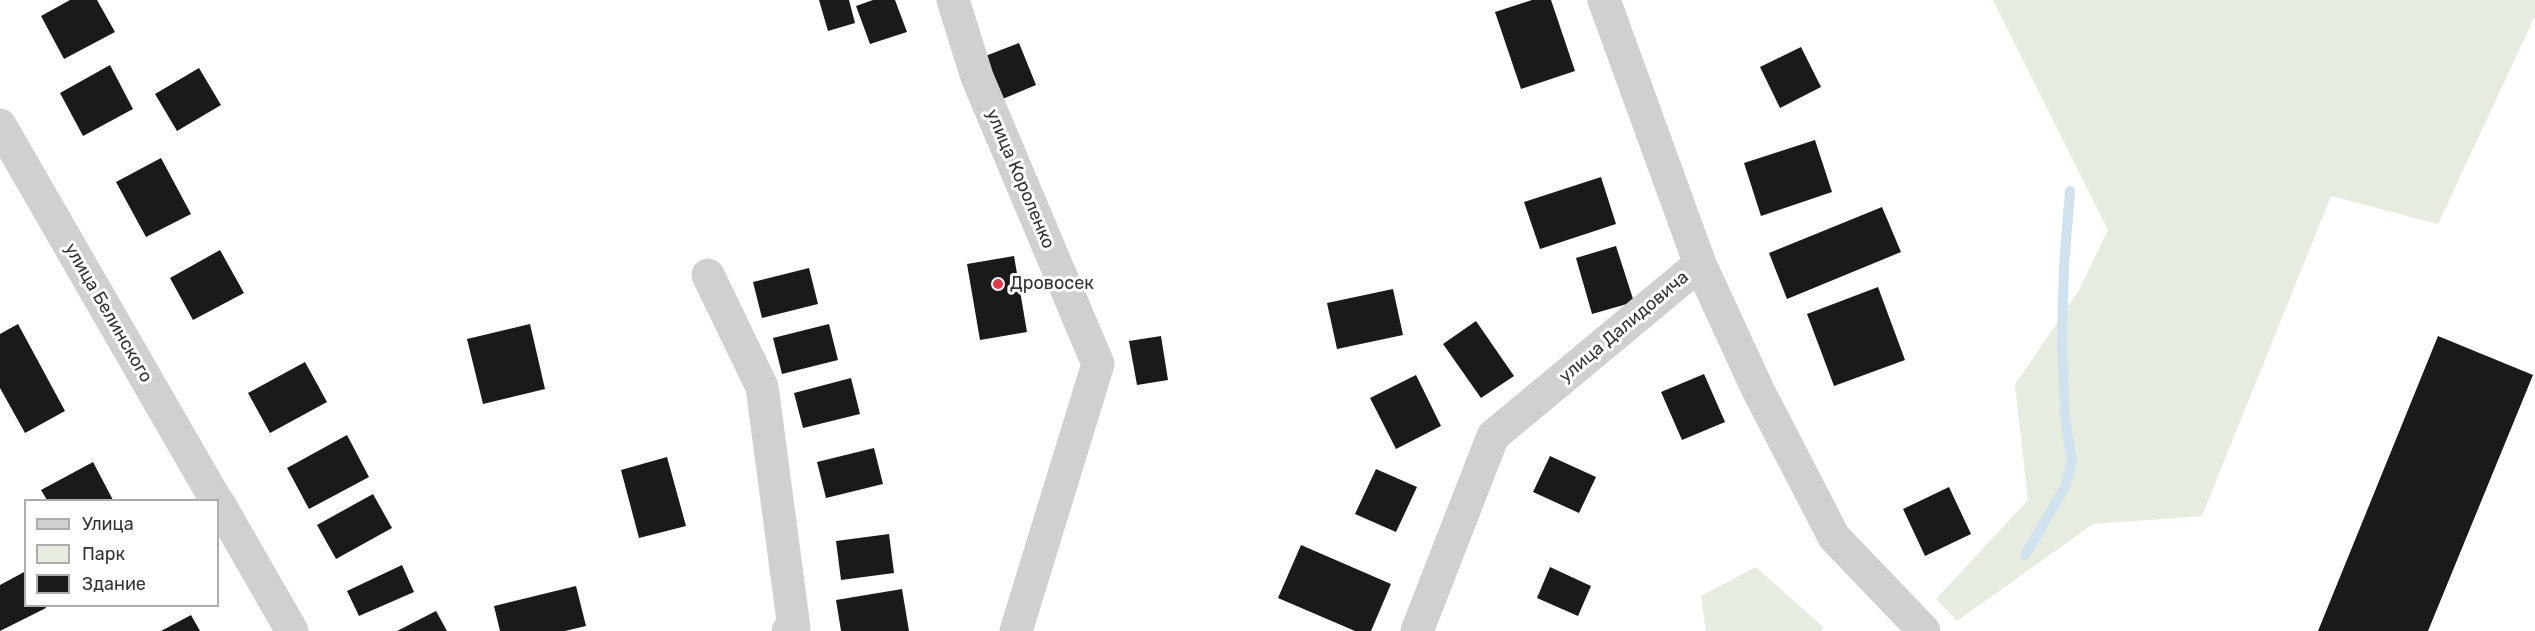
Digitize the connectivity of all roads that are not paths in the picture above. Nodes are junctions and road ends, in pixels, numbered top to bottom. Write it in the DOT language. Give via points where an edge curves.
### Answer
graph roads {
  1 [pos="953,0"];
  2 [pos="1604,0"];
  3 [pos="0,125"];
  4 [pos="1700,264"];
  5 [pos="708,275"];
  6 [pos="216,499"];
  7 [pos="219,504"];
  8 [pos="292,631"];
  9 [pos="788,631"];
  10 [pos="1016,631"];
  11 [pos="1417,631"];
  12 [pos="1924,631"];
  1 -- 10 [label="street, улица Короленко" via="977,77 1098,364"];
  2 -- 4 [label="street, улица Далидовича"];
  3 -- 6 [label="street, улица Белинского"];
  4 -- 11 [label="street, улица Далидовича" via="1493,436"];
  4 -- 12 [label="street" via="1758,390 1834,537"];
  5 -- 9 [label="street" via="762,387 794,628"];
  7 -- 8 [label="street, улица Белинского"];
}
